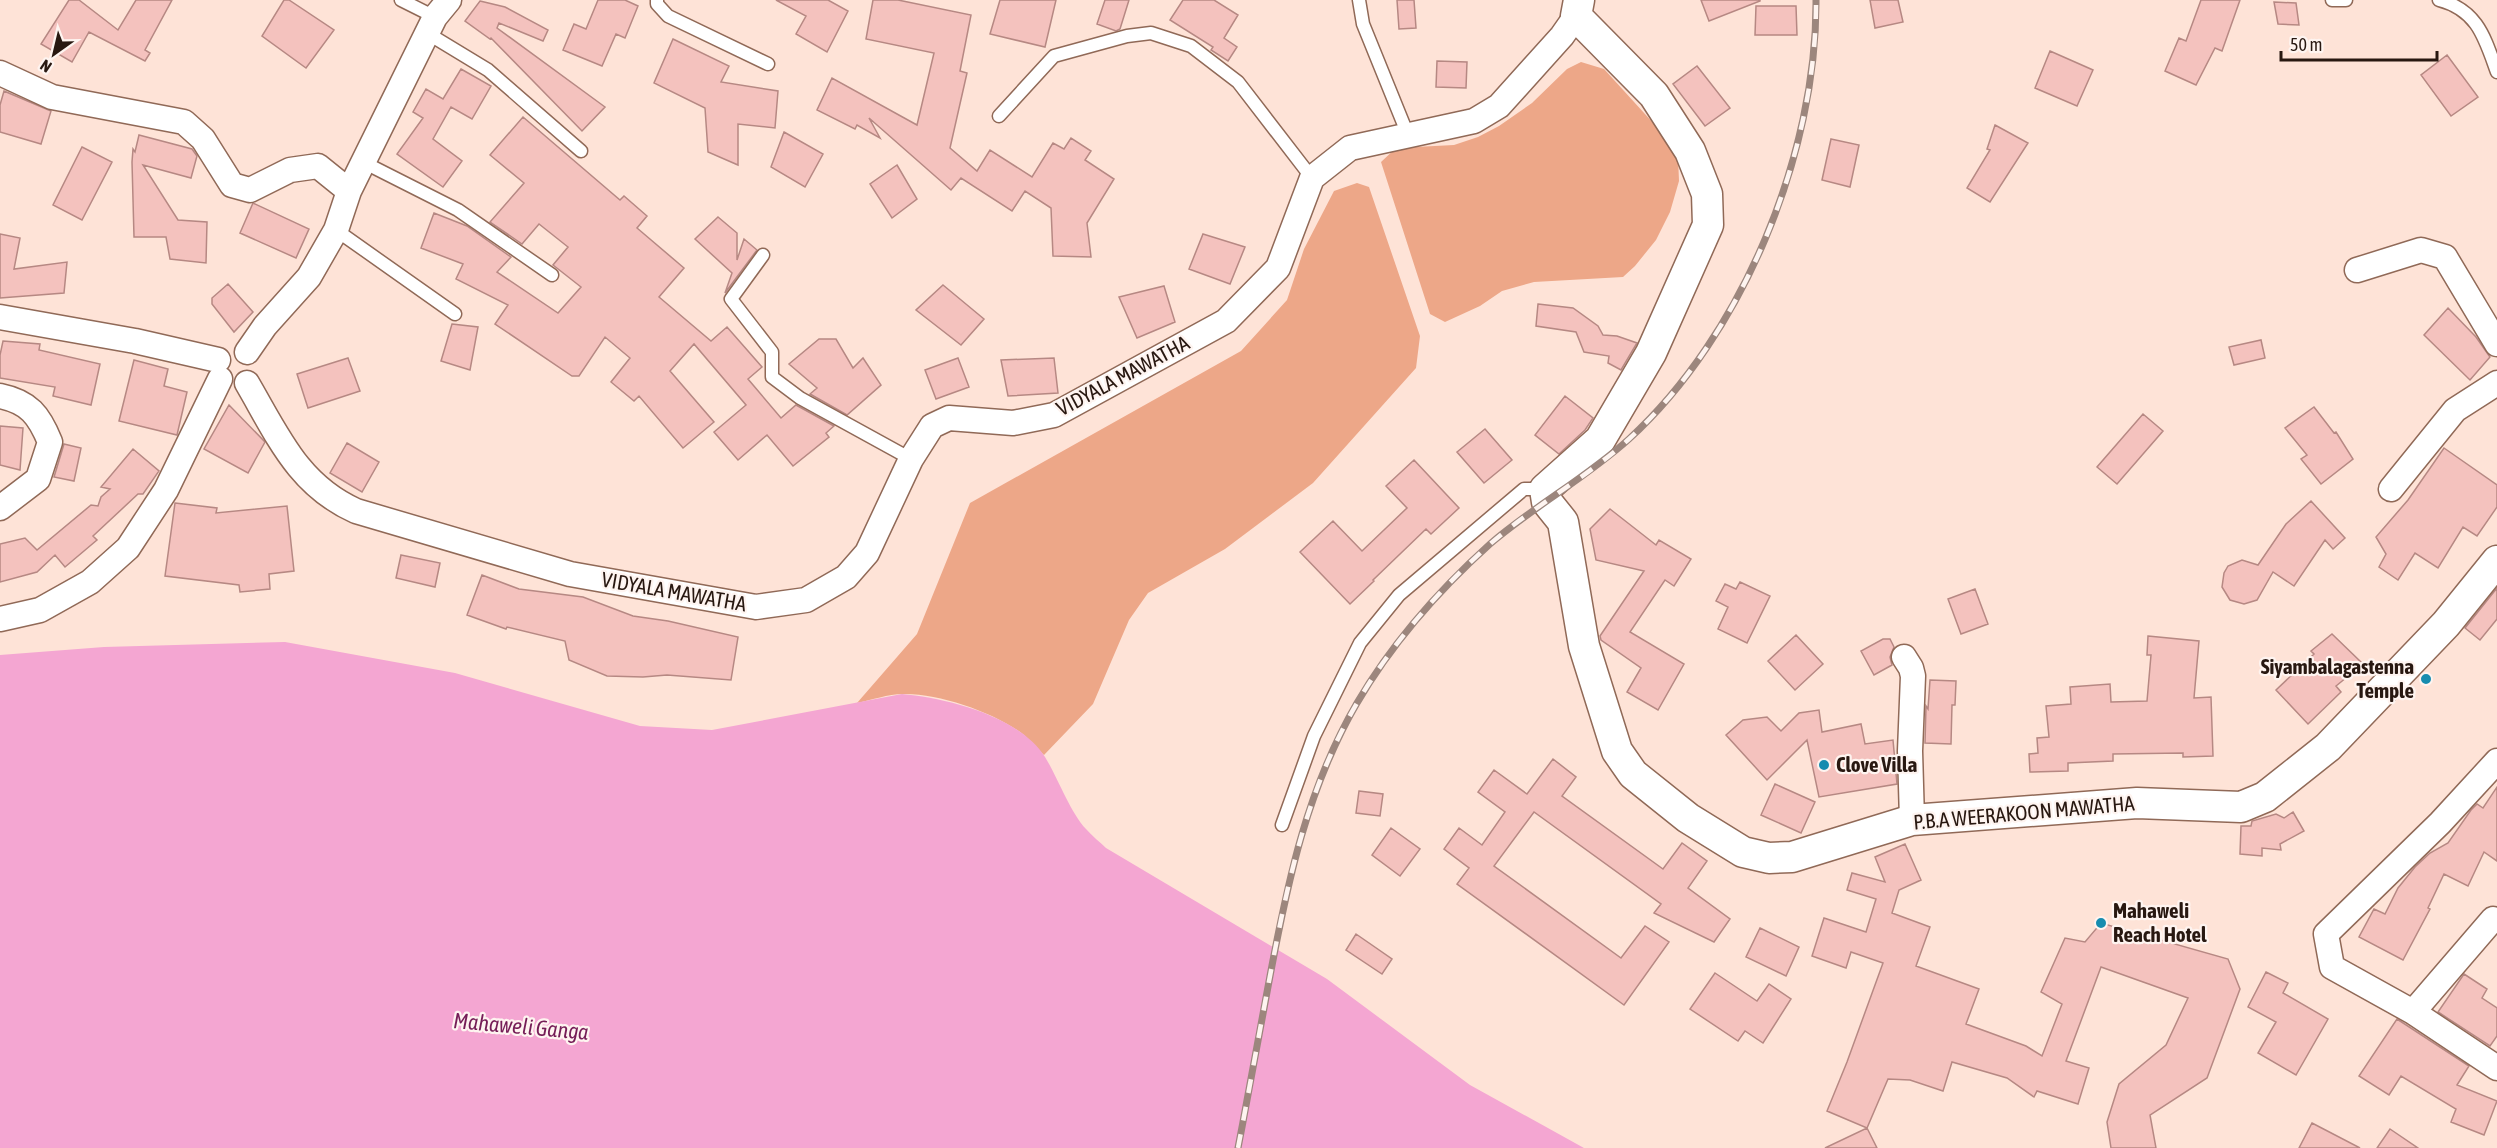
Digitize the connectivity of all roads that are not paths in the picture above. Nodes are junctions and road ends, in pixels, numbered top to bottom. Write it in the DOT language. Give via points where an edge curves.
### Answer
graph roads {
  1 [pos="401,0"];
  2 [pos="657,0"];
  3 [pos="1359,0"];
  4 [pos="2332,0"];
  5 [pos="2346,0"];
  6 [pos="2439,0"];
  7 [pos="1577,8"];
  8 [pos="437,17"];
  9 [pos="768,64"];
  10 [pos="2497,72"];
  11 [pos="0,73"];
  12 [pos="999,116"];
  13 [pos="1408,135"];
  14 [pos="581,151"];
  15 [pos="363,162"];
  16 [pos="1312,178"];
  17 [pos="349,191"];
  18 [pos="336,230"];
  19 [pos="763,255"];
  20 [pos="2357,270"];
  21 [pos="552,275"];
  22 [pos="455,314"];
  23 [pos="0,317"];
  24 [pos="2497,344"];
  25 [pos="247,352"];
  26 [pos="219,370"];
  27 [pos="247,383"];
  28 [pos="2497,383"];
  29 [pos="0,396"];
  30 [pos="911,459"];
  31 [pos="1545,489"];
  32 [pos="2391,489"];
  33 [pos="0,508"];
  34 [pos="2497,561"];
  35 [pos="0,619"];
  36 [pos="1904,657"];
  37 [pos="2497,761"];
  38 [pos="1912,820"];
  39 [pos="1281,825"];
  40 [pos="2497,921"];
  41 [pos="2413,1012"];
  42 [pos="2497,1068"];
  1 -- 8 [label="lane"];
  2 -- 9 [label="lane" via="668,16"];
  3 -- 13 [label="lane" via="1362,24"];
  4 -- 5 [label="lane"];
  6 -- 10 [label="lane" via="2456,4 2482,30"];
  7 -- 13 [label="street" via="1562,36 1499,106 1474,121"];
  7 -- 31 [label="street" via="1654,95 1690,151 1707,194 1708,225 1651,353 1600,440"];
  8 -- 14 [label="lane" via="488,70"];
  8 -- 15 [label="street"];
  11 -- 17 [label="street" via="52,98 184,122 203,139 232,185 250,190 290,170 318,166"];
  12 -- 16 [label="lane" via="1054,56 1151,33 1191,46 1238,82"];
  13 -- 16 [label="street" via="1350,148"];
  15 -- 17 [label="street"];
  15 -- 21 [label="lane" via="458,210"];
  16 -- 30 [label="street, VIDYALA MAWATHA" via="1278,268 1226,321 1054,415 1013,423 949,418 932,426"];
  17 -- 18 [label="street"];
  18 -- 22 [label="lane"];
  18 -- 25 [label="street" via="309,277"];
  19 -- 30 [label="lane" via="731,299 772,352 772,377 800,398"];
  20 -- 24 [label="street" via="2421,250 2445,257"];
  23 -- 26 [label="street" via="135,341"];
  25 -- 26 [label="street" via="230,349"];
  25 -- 27 [label="street" via="255,368"];
  26 -- 27 [label="street" via="238,387"];
  26 -- 35 [label="street" via="166,490 128,548 90,582 40,610"];
  27 -- 30 [label="street, VIDYALA MAWATHA" via="297,468 334,501 356,512 570,574 756,607 806,600 846,577 867,553"];
  28 -- 32 [label="street" via="2455,410"];
  29 -- 33 [label="street" via="16,399 39,417 50,442 38,478"];
  31 -- 38 [label="street, P.B.A WEERAKOON MAWATHA" via="1546,502 1563,522 1584,646 1617,751 1633,774 1698,824 1743,852 1769,858 1792,857"];
  31 -- 39 [label="lane" via="1524,489 1399,595 1360,643 1314,736"];
  34 -- 38 [label="street, P.B.A WEERAKOON MAWATHA" via="2446,624 2328,747 2265,796 2241,807 2137,803"];
  36 -- 38 [label="street" via="1913,676"];
  37 -- 41 [label="street" via="2440,823 2326,934 2332,967"];
  40 -- 41 [label="street" via="2493,919"];
  41 -- 42 [label="street"];
}
